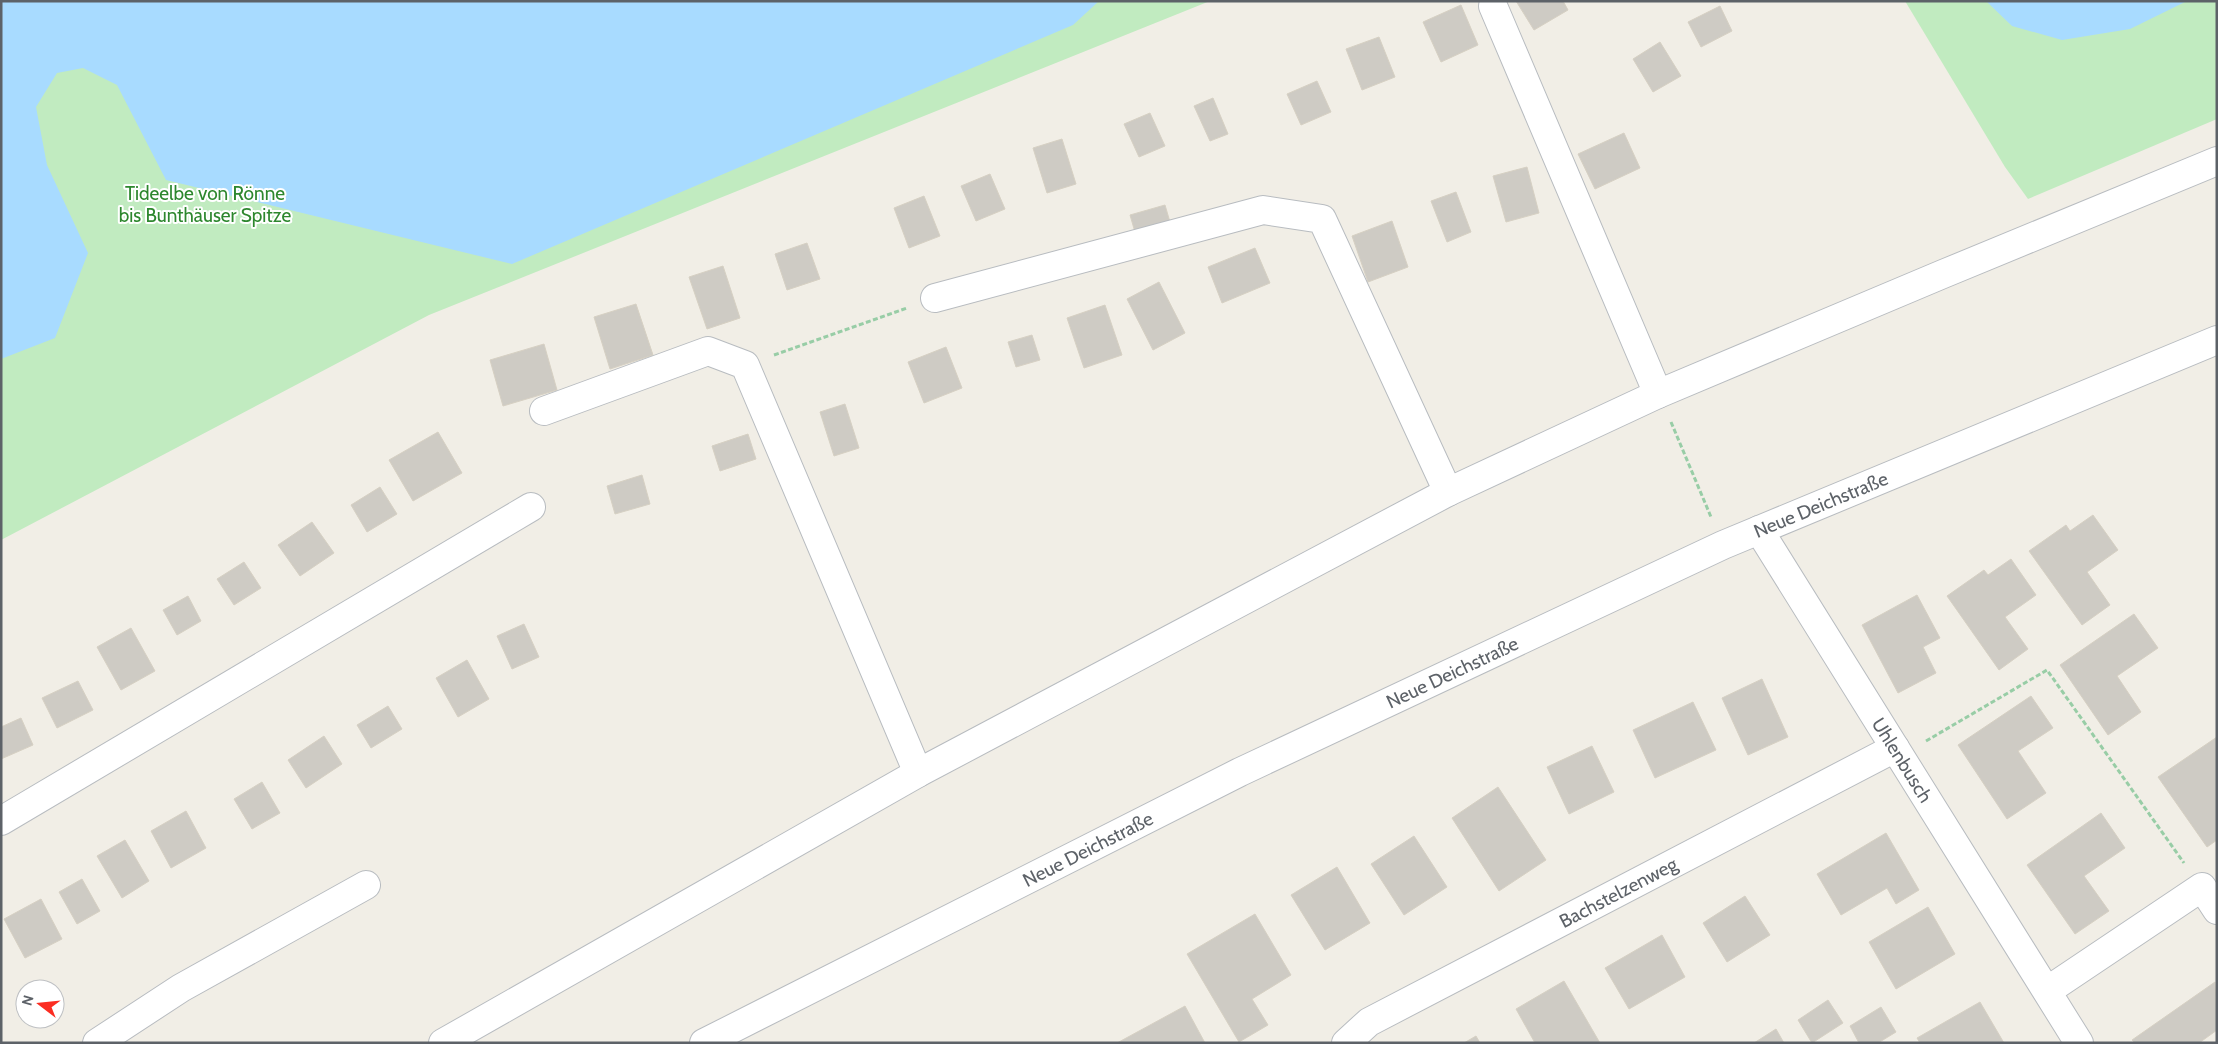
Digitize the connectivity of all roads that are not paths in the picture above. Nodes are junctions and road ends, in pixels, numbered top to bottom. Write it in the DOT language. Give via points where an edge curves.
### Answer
graph roads {
  1 [pos="1493,6"];
  2 [pos="2217,161"];
  3 [pos="935,298"];
  4 [pos="2217,340"];
  5 [pos="1658,394"];
  6 [pos="544,411"];
  7 [pos="1448,492"];
  8 [pos="531,507"];
  9 [pos="1759,530"];
  10 [pos="1897,752"];
  11 [pos="918,774"];
  12 [pos="1,821"];
  13 [pos="366,885"];
  14 [pos="2217,910"];
  15 [pos="2047,991"];
  16 [pos="97,1043"];
  17 [pos="443,1043"];
  18 [pos="704,1043"];
  19 [pos="1346,1043"];
  20 [pos="2079,1043"];
  1 -- 5 [label="street"];
  2 -- 5 [label="street"];
  3 -- 7 [label="street" via="1263,210 1322,219"];
  4 -- 9 [label="street, Neue Deichstraße"];
  5 -- 7 [label="street"];
  6 -- 11 [label="street" via="708,352 745,365"];
  7 -- 11 [label="street"];
  8 -- 12 [label="street"];
  9 -- 10 [label="street, Uhlenbusch"];
  9 -- 18 [label="street, Neue Deichstraße" via="1240,772"];
  10 -- 15 [label="street, Uhlenbusch"];
  10 -- 19 [label="street, Bachstelzenweg" via="1369,1022"];
  11 -- 17 [label="street"];
  13 -- 16 [label="street" via="181,988"];
  14 -- 15 [label="street" via="2202,888"];
  15 -- 20 [label="street, Uhlenbusch"];
}
